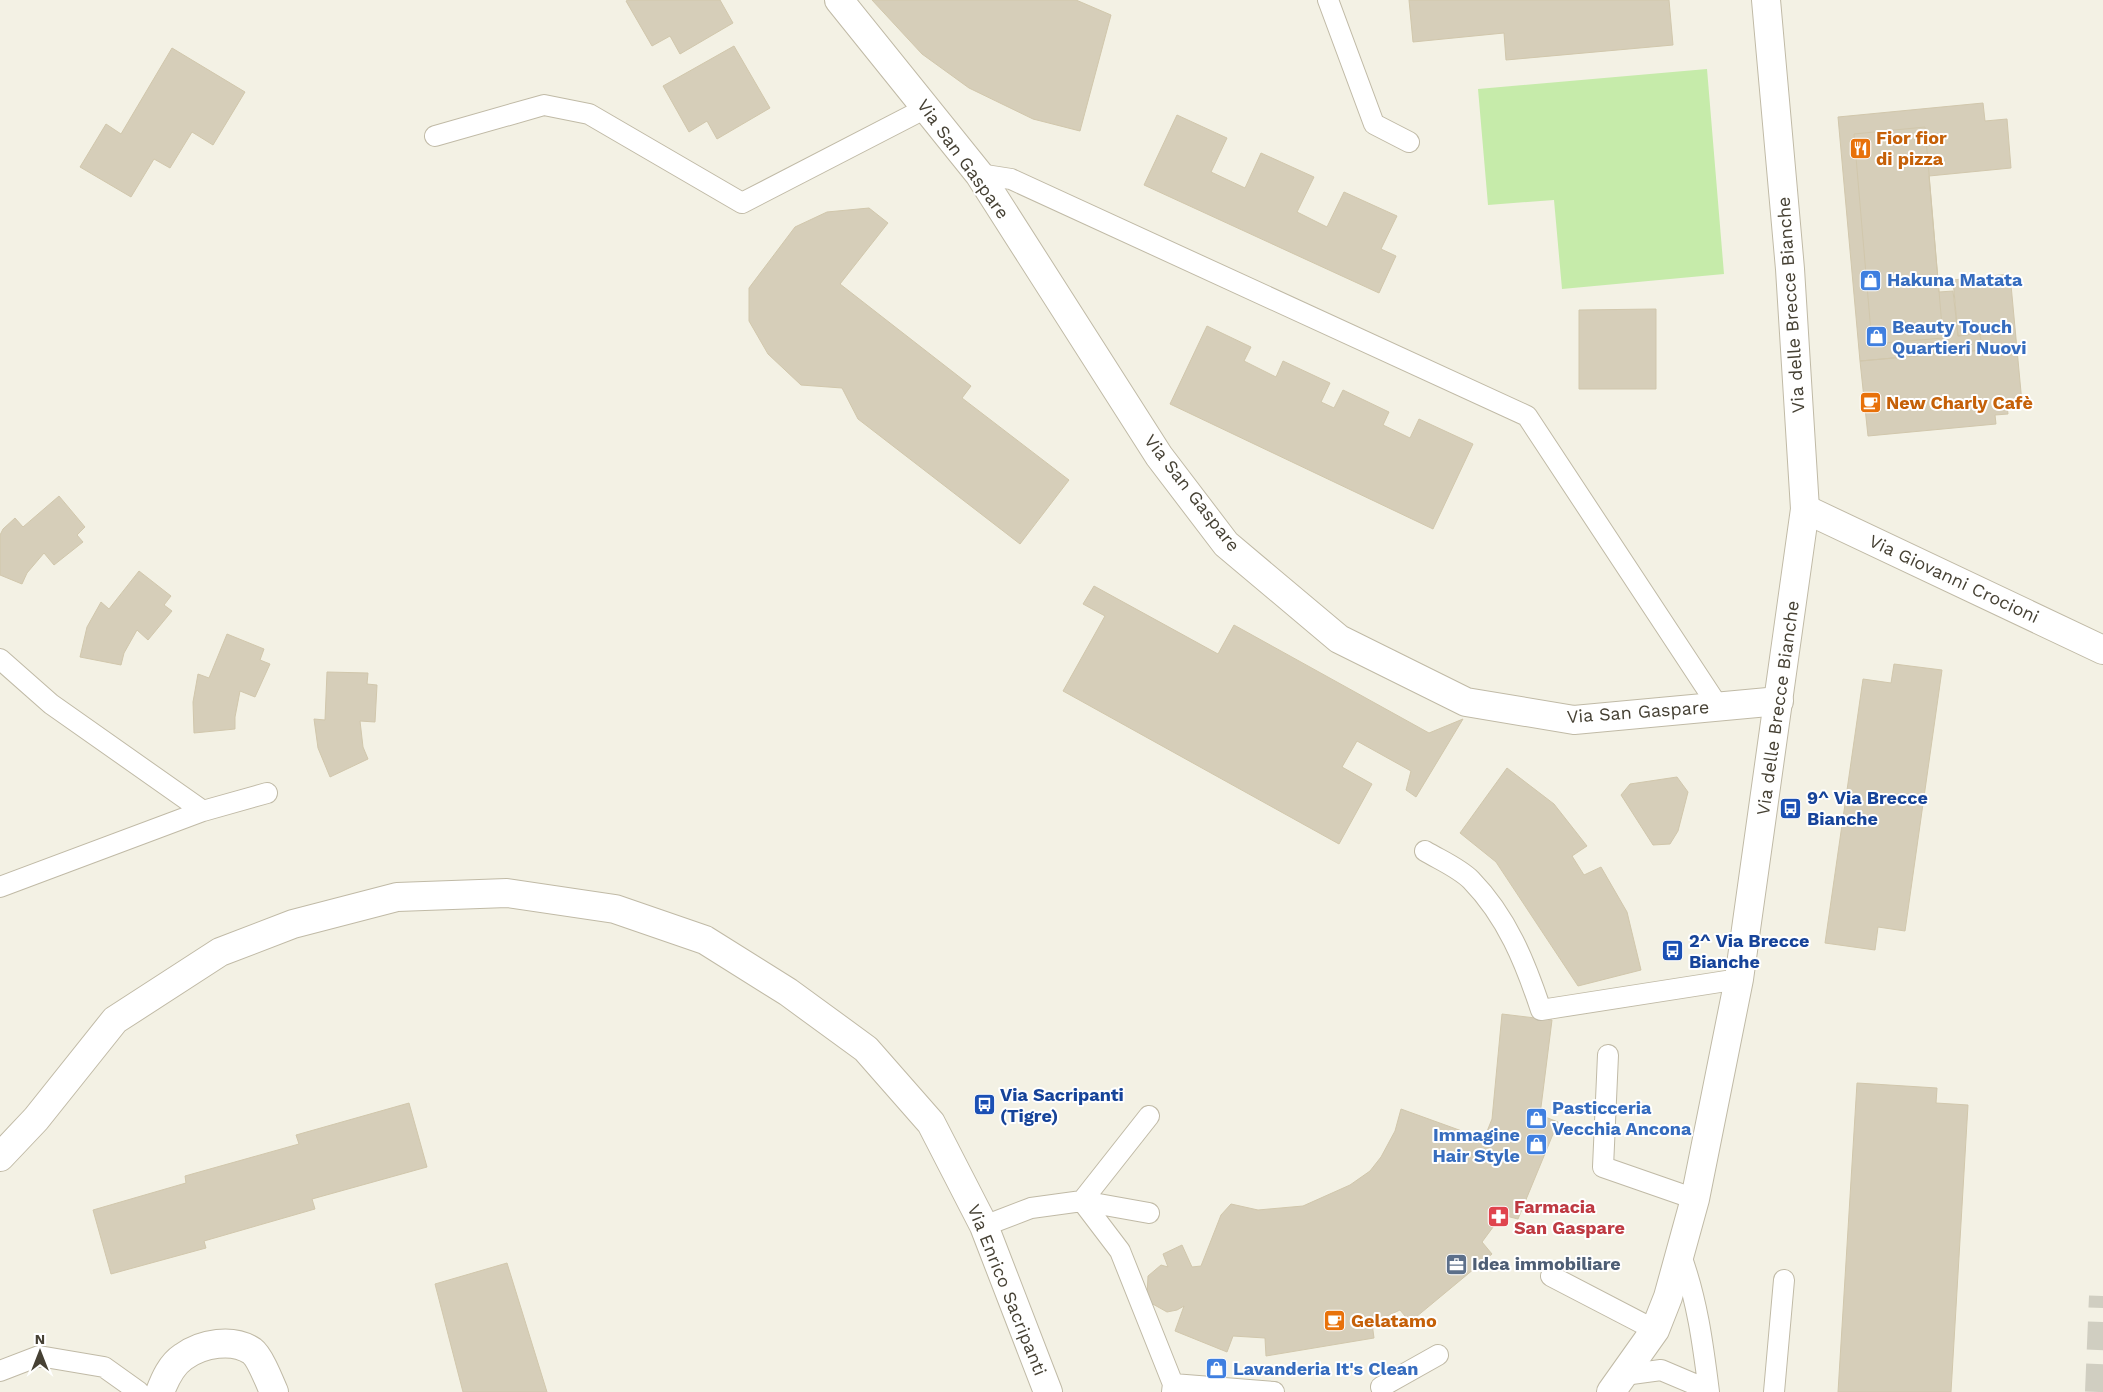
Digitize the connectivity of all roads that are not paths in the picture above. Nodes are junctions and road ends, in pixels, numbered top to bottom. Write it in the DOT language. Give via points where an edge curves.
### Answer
graph roads {
  1 [pos="839,0"];
  2 [pos="1328,0"];
  3 [pos="1766,0"];
  4 [pos="926,108"];
  5 [pos="435,136"];
  6 [pos="1409,142"];
  7 [pos="979,174"];
  8 [pos="1805,509"];
  9 [pos="2103,650"];
  10 [pos="0,659"];
  11 [pos="1779,701"];
  12 [pos="1718,706"];
  13 [pos="267,793"];
  14 [pos="203,812"];
  15 [pos="1426,851"];
  16 [pos="0,887"];
  17 [pos="1738,979"];
  18 [pos="1608,1056"];
  19 [pos="1149,1116"];
  20 [pos="0,1157"];
  21 [pos="1695,1199"];
  22 [pos="1082,1201"];
  23 [pos="1149,1213"];
  24 [pos="984,1226"];
  25 [pos="1680,1253"];
  26 [pos="1551,1276"];
  27 [pos="1784,1280"];
  28 [pos="1656,1330"];
  29 [pos="1438,1355"];
  30 [pos="0,1371"];
  31 [pos="1618,1384"];
  32 [pos="1172,1388"];
  33 [pos="139,1392"];
  34 [pos="160,1392"];
  35 [pos="274,1392"];
  36 [pos="1048,1392"];
  37 [pos="1274,1392"];
  38 [pos="1383,1392"];
  39 [pos="1700,1392"];
  40 [pos="1709,1392"];
  41 [pos="1774,1392"];
  1 -- 4 [label="street, Via San Gaspare"];
  2 -- 6 [label="lane" via="1374,124"];
  3 -- 8 [label="street, Via delle Brecce Bianche" via="1790,269"];
  4 -- 5 [label="lane" via="742,203 589,114 544,104"];
  4 -- 7 [label="street, Via San Gaspare"];
  7 -- 12 [label="lane" via="1011,179 1527,416"];
  7 -- 12 [label="street, Via San Gaspare" via="1159,456 1226,544 1339,639 1466,702 1574,720"];
  8 -- 9 [label="street, Via Giovanni Crocioni"];
  8 -- 11 [label="street, Via delle Brecce Bianche"];
  10 -- 14 [label="lane" via="51,704"];
  11 -- 12 [label="street, Via San Gaspare"];
  11 -- 17 [label="street, Via delle Brecce Bianche"];
  13 -- 14 [label="lane"];
  14 -- 16 [label="lane"];
  15 -- 17 [label="lane" via="1470,879 1501,916 1523,957 1541,1010"];
  17 -- 21 [label="street, Via delle Brecce Bianche"];
  18 -- 21 [label="lane" via="1603,1166"];
  19 -- 22 [label="lane"];
  20 -- 24 [label="street, Via Enrico Sacripanti" via="36,1119 115,1020 220,952 293,924 397,897 508,894 615,909 705,940 788,992 866,1049 931,1123"];
  21 -- 25 [label="street, Via delle Brecce Bianche"];
  22 -- 23 [label="lane"];
  22 -- 24 [label="lane" via="1031,1208"];
  22 -- 32 [label="lane" via="1120,1251"];
  24 -- 36 [label="street, Via Enrico Sacripanti"];
  25 -- 28 [label="street, Via delle Brecce Bianche"];
  25 -- 40 [label="lane" via="1692,1286"];
  26 -- 28 [label="lane"];
  27 -- 41 [label="lane"];
  28 -- 31 [label="street, Via delle Brecce Bianche"];
  29 -- 38 [label="lane" via="1381,1387"];
  30 -- 33 [label="lane" via="39,1356 104,1367"];
  31 -- 39 [label="lane" via="1661,1370 1694,1384"];
  32 -- 37 [label="lane"];
  34 -- 35 [label="street" via="166,1376 183,1357 210,1345 236,1343 254,1352"];
}
